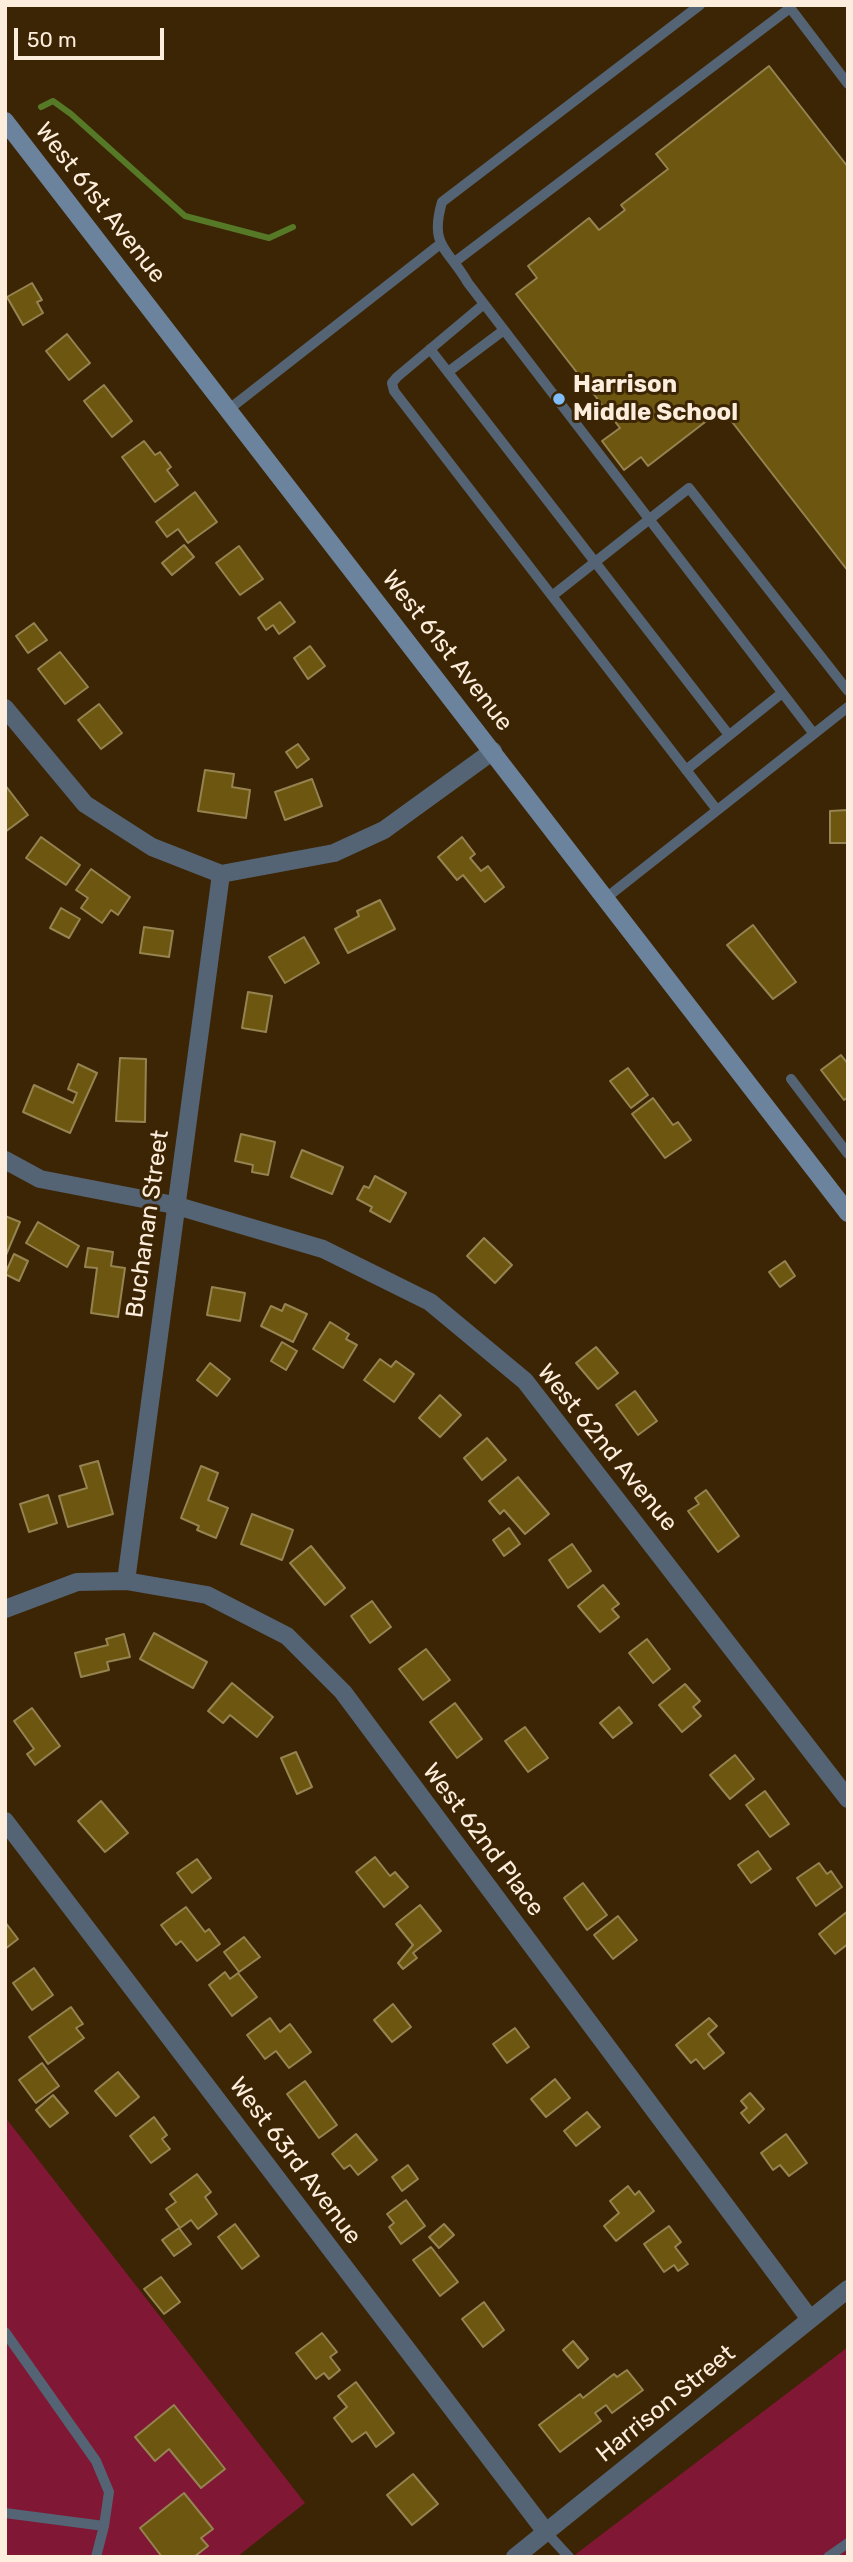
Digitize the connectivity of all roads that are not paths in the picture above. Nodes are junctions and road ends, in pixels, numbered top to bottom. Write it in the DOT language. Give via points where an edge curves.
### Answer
graph roads {
  1 [pos="700,5"];
  2 [pos="789,7"];
  3 [pos="848,84"];
  4 [pos="5,121"];
  5 [pos="439,245"];
  6 [pos="456,261"];
  7 [pos="484,304"];
  8 [pos="504,330"];
  9 [pos="430,349"];
  10 [pos="448,372"];
  11 [pos="229,410"];
  12 [pos="650,519"];
  13 [pos="595,562"];
  14 [pos="552,596"];
  15 [pos="848,691"];
  16 [pos="782,693"];
  17 [pos="5,708"];
  18 [pos="848,708"];
  19 [pos="814,734"];
  20 [pos="729,735"];
  21 [pos="493,751"];
  22 [pos="686,770"];
  23 [pos="717,810"];
  24 [pos="221,874"];
  25 [pos="606,898"];
  26 [pos="791,1079"];
  27 [pos="848,1154"];
  28 [pos="5,1160"];
  29 [pos="174,1205"];
  30 [pos="848,1213"];
  31 [pos="126,1581"];
  32 [pos="5,1609"];
  33 [pos="848,1799"];
  34 [pos="5,1821"];
  35 [pos="848,2289"];
  36 [pos="810,2319"];
  37 [pos="5,2332"];
  38 [pos="5,2513"];
  39 [pos="104,2526"];
  40 [pos="546,2532"];
  41 [pos="848,2543"];
  42 [pos="96,2557"];
  43 [pos="515,2557"];
  44 [pos="569,2557"];
  45 [pos="828,2557"];
  1 -- 5 [label="lane" via="442,202 437,222"];
  2 -- 3 [label="lane"];
  2 -- 6 [label="lane"];
  4 -- 11 [label="main road, West 61st Avenue"];
  5 -- 6 [label="lane"];
  5 -- 11 [label="lane"];
  6 -- 7 [label="lane"];
  7 -- 8 [label="lane"];
  7 -- 9 [label="lane"];
  8 -- 10 [label="lane"];
  8 -- 12 [label="lane"];
  9 -- 10 [label="lane"];
  9 -- 14 [label="lane" via="391,383 394,391"];
  10 -- 13 [label="lane"];
  11 -- 21 [label="main road, West 61st Avenue"];
  12 -- 13 [label="lane"];
  12 -- 15 [label="lane" via="689,488"];
  12 -- 16 [label="lane"];
  13 -- 14 [label="lane"];
  13 -- 20 [label="lane"];
  14 -- 22 [label="lane"];
  16 -- 19 [label="lane"];
  16 -- 20 [label="lane"];
  17 -- 24 [label="street" via="85,804 152,846"];
  18 -- 19 [label="lane"];
  19 -- 23 [label="lane"];
  20 -- 22 [label="lane"];
  21 -- 24 [label="street" via="384,830 334,853"];
  21 -- 25 [label="main road, West 61st Avenue"];
  22 -- 23 [label="lane"];
  23 -- 25 [label="lane"];
  24 -- 29 [label="street, Buchanan Street"];
  25 -- 30 [label="main road, West 61st Avenue"];
  26 -- 27 [label="lane"];
  28 -- 29 [label="street, West 62nd Avenue" via="40,1179"];
  29 -- 31 [label="street, Buchanan Street"];
  29 -- 33 [label="street, West 62nd Avenue" via="323,1249 430,1302 525,1381"];
  31 -- 32 [label="street, West 62nd Place" via="77,1582"];
  31 -- 36 [label="street, West 62nd Place" via="207,1595 276,1630 342,1692"];
  34 -- 40 [label="street, West 63rd Avenue"];
  35 -- 36 [label="street, Harrison Street"];
  36 -- 40 [label="street, Harrison Street"];
  37 -- 39 [label="lane" via="96,2461 109,2492"];
  38 -- 39 [label="lane"];
  39 -- 42 [label="lane"];
  40 -- 43 [label="street, Harrison Street"];
  40 -- 44 [label="lane"];
  41 -- 45 [label="lane"];
}
